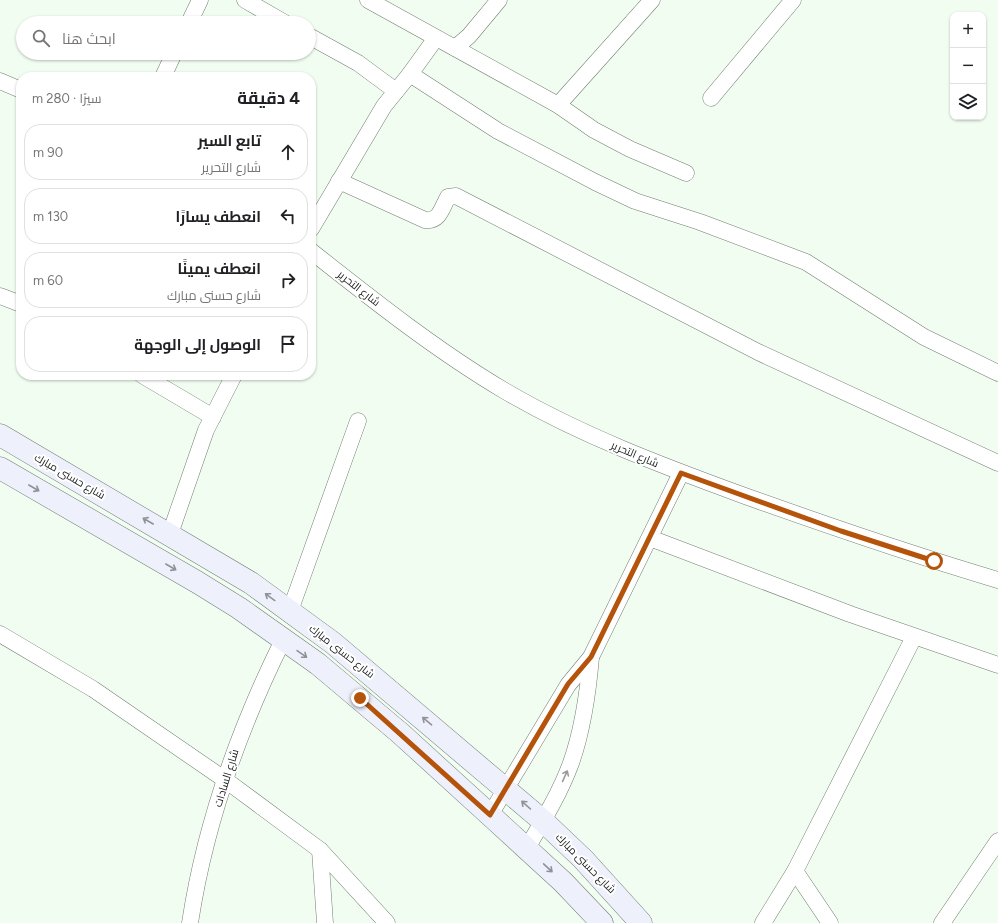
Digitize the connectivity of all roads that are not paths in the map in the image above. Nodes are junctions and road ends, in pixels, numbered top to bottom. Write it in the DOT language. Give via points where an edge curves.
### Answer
graph roads {
  1 [pos="200,0"];
  2 [pos="245,0"];
  3 [pos="368,0"];
  4 [pos="499,0"];
  5 [pos="652,0"];
  6 [pos="793,0"];
  7 [pos="192,16"];
  8 [pos="273,16"];
  9 [pos="436,38"];
  10 [pos="316,40"];
  11 [pos="455,48"];
  12 [pos="171,60"];
  13 [pos="165,72"];
  14 [pos="410,74"];
  15 [pos="0,81"];
  16 [pos="16,88"];
  17 [pos="396,91"];
  18 [pos="711,98"];
  19 [pos="558,105"];
  20 [pos="686,173"];
  21 [pos="339,180"];
  22 [pos="316,220"];
  23 [pos="316,255"];
  24 [pos="0,296"];
  25 [pos="16,302"];
  26 [pos="998,373"];
  27 [pos="150,380"];
  28 [pos="232,380"];
  29 [pos="213,417"];
  30 [pos="358,421"];
  31 [pos="0,435"];
  32 [pos="998,463"];
  33 [pos="0,468"];
  34 [pos="681,473"];
  35 [pos="170,534"];
  36 [pos="650,538"];
  37 [pos="998,580"];
  38 [pos="290,611"];
  39 [pos="0,634"];
  40 [pos="914,636"];
  41 [pos="283,640"];
  42 [pos="591,657"];
  43 [pos="998,665"];
  44 [pos="224,779"];
  45 [pos="507,789"];
  46 [pos="490,815"];
  47 [pos="543,820"];
  48 [pos="996,847"];
  49 [pos="527,848"];
  50 [pos="320,850"];
  51 [pos="795,871"];
  52 [pos="190,923"];
  53 [pos="324,923"];
  54 [pos="387,923"];
  55 [pos="602,923"];
  56 [pos="641,923"];
  57 [pos="763,923"];
  58 [pos="830,923"];
  59 [pos="942,923"];
  1 -- 7 [label="street"];
  2 -- 8 [label="street"];
  3 -- 9 [label="street"];
  4 -- 11 [label="street" via="469,36"];
  5 -- 19 [label="street"];
  6 -- 18 [label="street"];
  9 -- 11 [label="street"];
  9 -- 14 [label="street"];
  10 -- 17 [label="street" via="358,63"];
  11 -- 19 [label="street"];
  12 -- 13 [label="street"];
  14 -- 17 [label="street"];
  14 -- 26 [label="street" via="498,131 594,182 635,201 700,222 806,262 924,337"];
  15 -- 16 [label="street"];
  17 -- 21 [label="street" via="384,106"];
  19 -- 20 [label="street" via="594,130"];
  21 -- 22 [label="street"];
  21 -- 32 [label="street" via="431,221 436,218 448,197 456,196 758,352"];
  23 -- 34 [label="street, شارع التحرير" via="405,323 505,391 615,445"];
  24 -- 25 [label="street"];
  27 -- 29 [label="street"];
  28 -- 29 [label="street"];
  29 -- 35 [label="street" via="206,430"];
  30 -- 38 [label="street"];
  35 -- 31 [label="main road, شارع حسنى مبارك, one-way"];
  33 -- 41 [label="main road, one-way" via="197,582"];
  34 -- 36 [label="street"];
  34 -- 37 [label="street, شارع التحرير" via="841,531"];
  38 -- 35 [label="main road, شارع حسنى مبارك, one-way" via="251,583"];
  36 -- 40 [label="street"];
  36 -- 42 [label="street"];
  45 -- 38 [label="main road, شارع حسنى مبارك, one-way" via="375,677"];
  39 -- 44 [label="street" via="93,689"];
  40 -- 43 [label="street"];
  40 -- 51 [label="street"];
  41 -- 44 [label="street, شارع السادات" via="246,718"];
  41 -- 46 [label="main road, one-way" via="360,698"];
  42 -- 45 [label="street" via="568,684"];
  47 -- 42 [label="street, one-way" via="571,763 588,695"];
  44 -- 50 [label="street"];
  44 -- 52 [label="street, شارع السادات" via="195,890"];
  45 -- 46 [label="street"];
  47 -- 45 [label="main road, شارع حسنى مبارك, one-way"];
  46 -- 49 [label="main road"];
  47 -- 49 [label="street"];
  47 -- 56 [label="main road, شارع حسنى مبارك"];
  48 -- 59 [label="street"];
  49 -- 55 [label="main road, one-way"];
  50 -- 53 [label="street"];
  50 -- 54 [label="street"];
  51 -- 57 [label="street"];
  51 -- 58 [label="street"];
}
